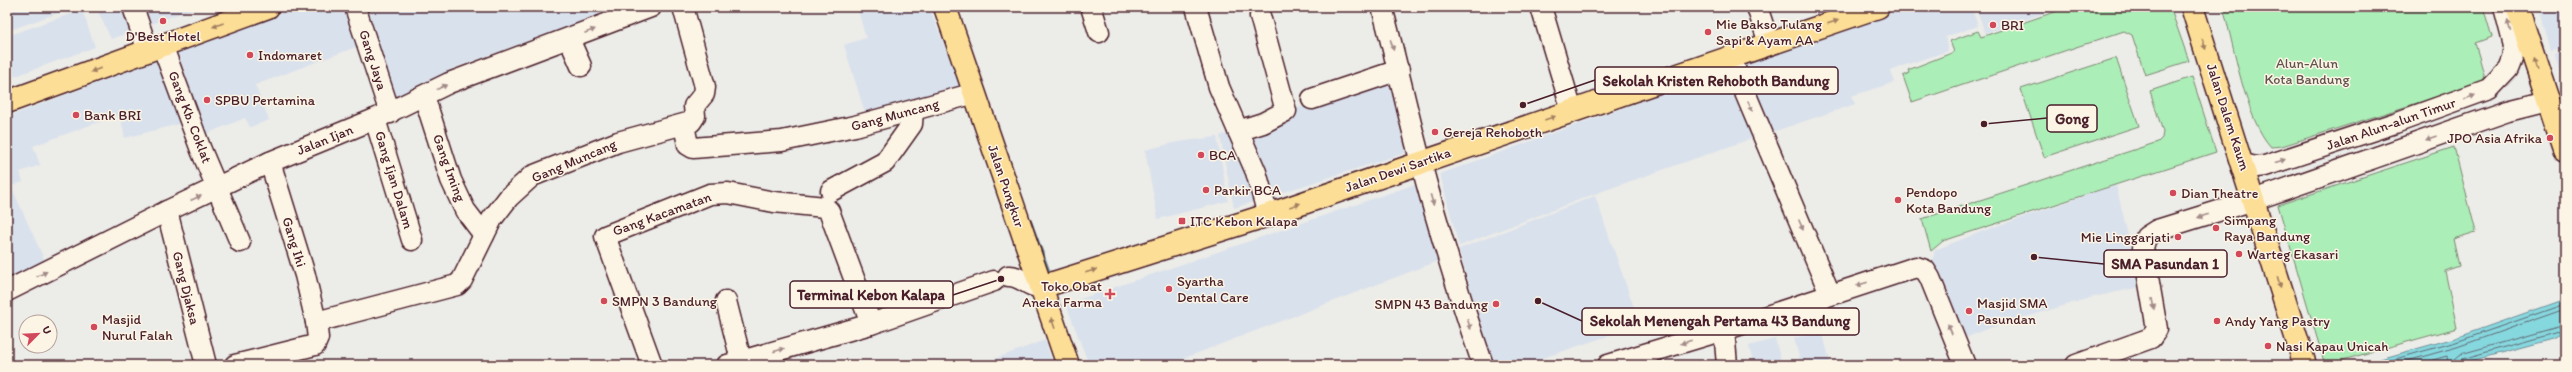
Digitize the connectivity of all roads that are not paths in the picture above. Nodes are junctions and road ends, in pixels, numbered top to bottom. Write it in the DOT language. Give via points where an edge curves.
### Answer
graph roads {
  1 [pos="133,7"];
  2 [pos="268,7"];
  3 [pos="355,7"];
  4 [pos="651,7"];
  5 [pos="683,7"];
  6 [pos="945,7"];
  7 [pos="1091,7"];
  8 [pos="1196,7"];
  9 [pos="1382,7"];
  10 [pos="1541,7"];
  11 [pos="1756,7"];
  12 [pos="1878,7"];
  13 [pos="2192,7"];
  14 [pos="2504,7"];
  15 [pos="2517,7"];
  16 [pos="1260,16"];
  17 [pos="1099,32"];
  18 [pos="568,39"];
  19 [pos="1769,43"];
  20 [pos="156,48"];
  21 [pos="1730,57"];
  22 [pos="580,66"];
  23 [pos="1399,70"];
  24 [pos="975,93"];
  25 [pos="424,96"];
  26 [pos="1312,99"];
  27 [pos="2548,101"];
  28 [pos="7,102"];
  29 [pos="1572,110"];
  30 [pos="913,111"];
  31 [pos="383,116"];
  32 [pos="684,125"];
  33 [pos="1238,131"];
  34 [pos="2565,151"];
  35 [pos="270,162"];
  36 [pos="1421,162"];
  37 [pos="2243,164"];
  38 [pos="218,187"];
  39 [pos="831,191"];
  40 [pos="2254,200"];
  41 [pos="167,211"];
  42 [pos="1268,215"];
  43 [pos="484,236"];
  44 [pos="412,240"];
  45 [pos="240,242"];
  46 [pos="1040,286"];
  47 [pos="7,291"];
  48 [pos="1830,294"];
  49 [pos="726,301"];
  50 [pos="316,322"];
  51 [pos="870,324"];
  52 [pos="1724,330"];
  53 [pos="734,363"];
  54 [pos="206,365"];
  55 [pos="235,365"];
  56 [pos="652,365"];
  57 [pos="1068,365"];
  58 [pos="1483,365"];
  59 [pos="1608,365"];
  60 [pos="1727,365"];
  61 [pos="1965,365"];
  62 [pos="2076,365"];
  63 [pos="2305,365"];
  1 -- 20 [label="street, Gang Kb. Coklat"];
  2 -- 20 [label="main road, one-way"];
  3 -- 31 [label="street, Gang Jaya"];
  18 -- 4 [label="street, Jalan Ijan, one-way"];
  5 -- 32 [label="street" via="705,87 704,94 694,106 694,119"];
  6 -- 24 [label="main road, Jalan Pungkur"];
  7 -- 17 [label="street"];
  8 -- 33 [label="street" via="1219,87"];
  9 -- 23 [label="street, one-way"];
  10 -- 29 [label="street"];
  11 -- 19 [label="street"];
  19 -- 12 [label="main road, Jalan Dewi Sartika, one-way"];
  13 -- 37 [label="main road, Jalan Dalem Kaum, one-way"];
  37 -- 14 [label="street, Jalan Alun-alun Timur, one-way" via="2265,166 2489,89 2508,69 2514,46"];
  27 -- 15 [label="main road, one-way"];
  16 -- 33 [label="street" via="1286,111 1263,123"];
  18 -- 22 [label="street"];
  25 -- 18 [label="street, Jalan Ijan, one-way" via="488,68"];
  19 -- 21 [label="main road, Jalan Dewi Sartika"];
  20 -- 28 [label="main road, one-way"];
  20 -- 38 [label="street, Gang Kb. Coklat"];
  21 -- 29 [label="main road, Jalan Dewi Sartika"];
  21 -- 48 [label="street, one-way"];
  23 -- 26 [label="street"];
  23 -- 36 [label="street"];
  24 -- 30 [label="street, Gang Muncang"];
  24 -- 46 [label="main road, Jalan Pungkur"];
  25 -- 31 [label="street, Jalan Ijan"];
  25 -- 43 [label="street, Gang Iming" via="454,186 465,210"];
  27 -- 34 [label="main road"];
  27 -- 40 [label="street, Jalan Alun-alun Timur, one-way" via="2508,111"];
  36 -- 29 [label="main road, Jalan Dewi Sartika, one-way"];
  30 -- 32 [label="street, Gang Muncang" via="782,141 696,148 688,146"];
  30 -- 39 [label="street" via="912,124 885,162"];
  31 -- 35 [label="street, Jalan Ijan"];
  31 -- 44 [label="street, Gang Ijan Dalam"];
  32 -- 43 [label="street, Gang Muncang" via="618,142 532,176 509,197 492,219"];
  33 -- 42 [label="street" via="1256,172"];
  35 -- 38 [label="street, Jalan Ijan"];
  35 -- 50 [label="street, Gang Ihi"];
  42 -- 36 [label="main road, Jalan Dewi Sartika, one-way"];
  36 -- 58 [label="street, one-way"];
  37 -- 40 [label="main road, Jalan Dalem Kaum"];
  41 -- 38 [label="street, Jalan Ijan, one-way"];
  38 -- 45 [label="street, Gang Kb. Coklat"];
  40 -- 62 [label="street, Jalan Alun-alun Timur, one-way" via="2157,230 2146,237 2143,248 2157,329 2151,338"];
  40 -- 63 [label="main road, Jalan Dalem Kaum, one-way"];
  47 -- 41 [label="street, Jalan Ijan, one-way"];
  41 -- 54 [label="street, Gang Djaksa"];
  46 -- 42 [label="main road, Jalan Dewi Sartika, one-way"];
  43 -- 50 [label="street, Gang Muncang" via="457,285"];
  46 -- 51 [label="street" via="1032,286 1020,278 1001,279"];
  57 -- 46 [label="main road, Jalan Pungkur, one-way"];
  48 -- 52 [label="street"];
  61 -- 48 [label="street, one-way" via="1925,270 1916,267 1906,269"];
  49 -- 53 [label="street"];
  50 -- 55 [label="street" via="318,338 315,345"];
  53 -- 51 [label="street, one-way"];
  51 -- 56 [label="street, Gang Kacamatan" via="829,211 825,207 774,202 728,193 710,194 605,236"];
  52 -- 59 [label="street, one-way"];
  52 -- 60 [label="street"];
}
